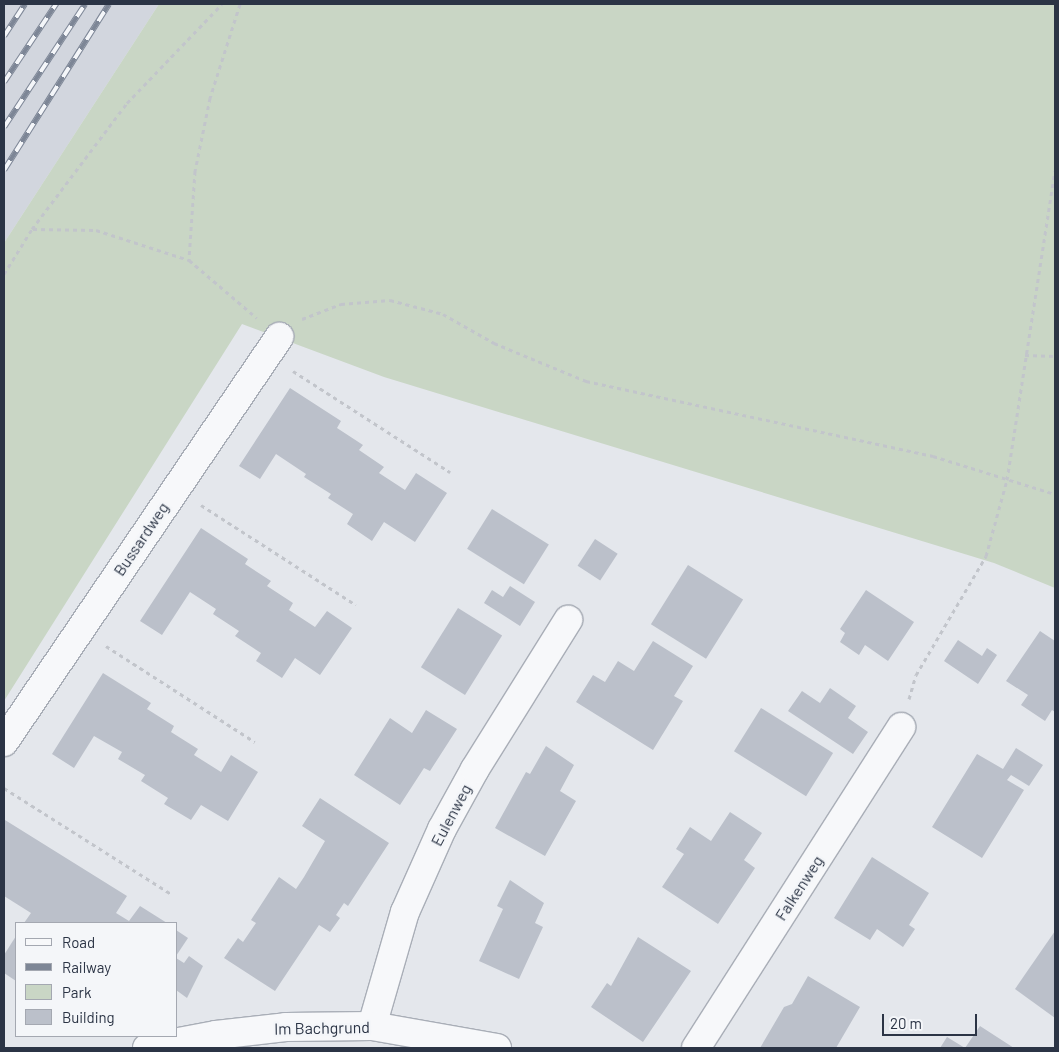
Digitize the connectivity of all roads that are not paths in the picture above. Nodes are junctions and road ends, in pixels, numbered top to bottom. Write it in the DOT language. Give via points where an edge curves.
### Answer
graph roads {
  1 [pos="273,346"];
  2 [pos="568,620"];
  3 [pos="901,727"];
  4 [pos="4,742"];
  5 [pos="372,1026"];
  6 [pos="147,1048"];
  7 [pos="497,1048"];
  8 [pos="696,1048"];
  1 -- 4 [label="street, Bussardweg"];
  2 -- 5 [label="street, Eulenweg" via="442,829 406,912"];
  3 -- 8 [label="street, Falkenweg"];
  5 -- 6 [label="street, Im Bachgrund" via="286,1027 216,1035"];
  5 -- 7 [label="street, Im Bachgrund"];
}
